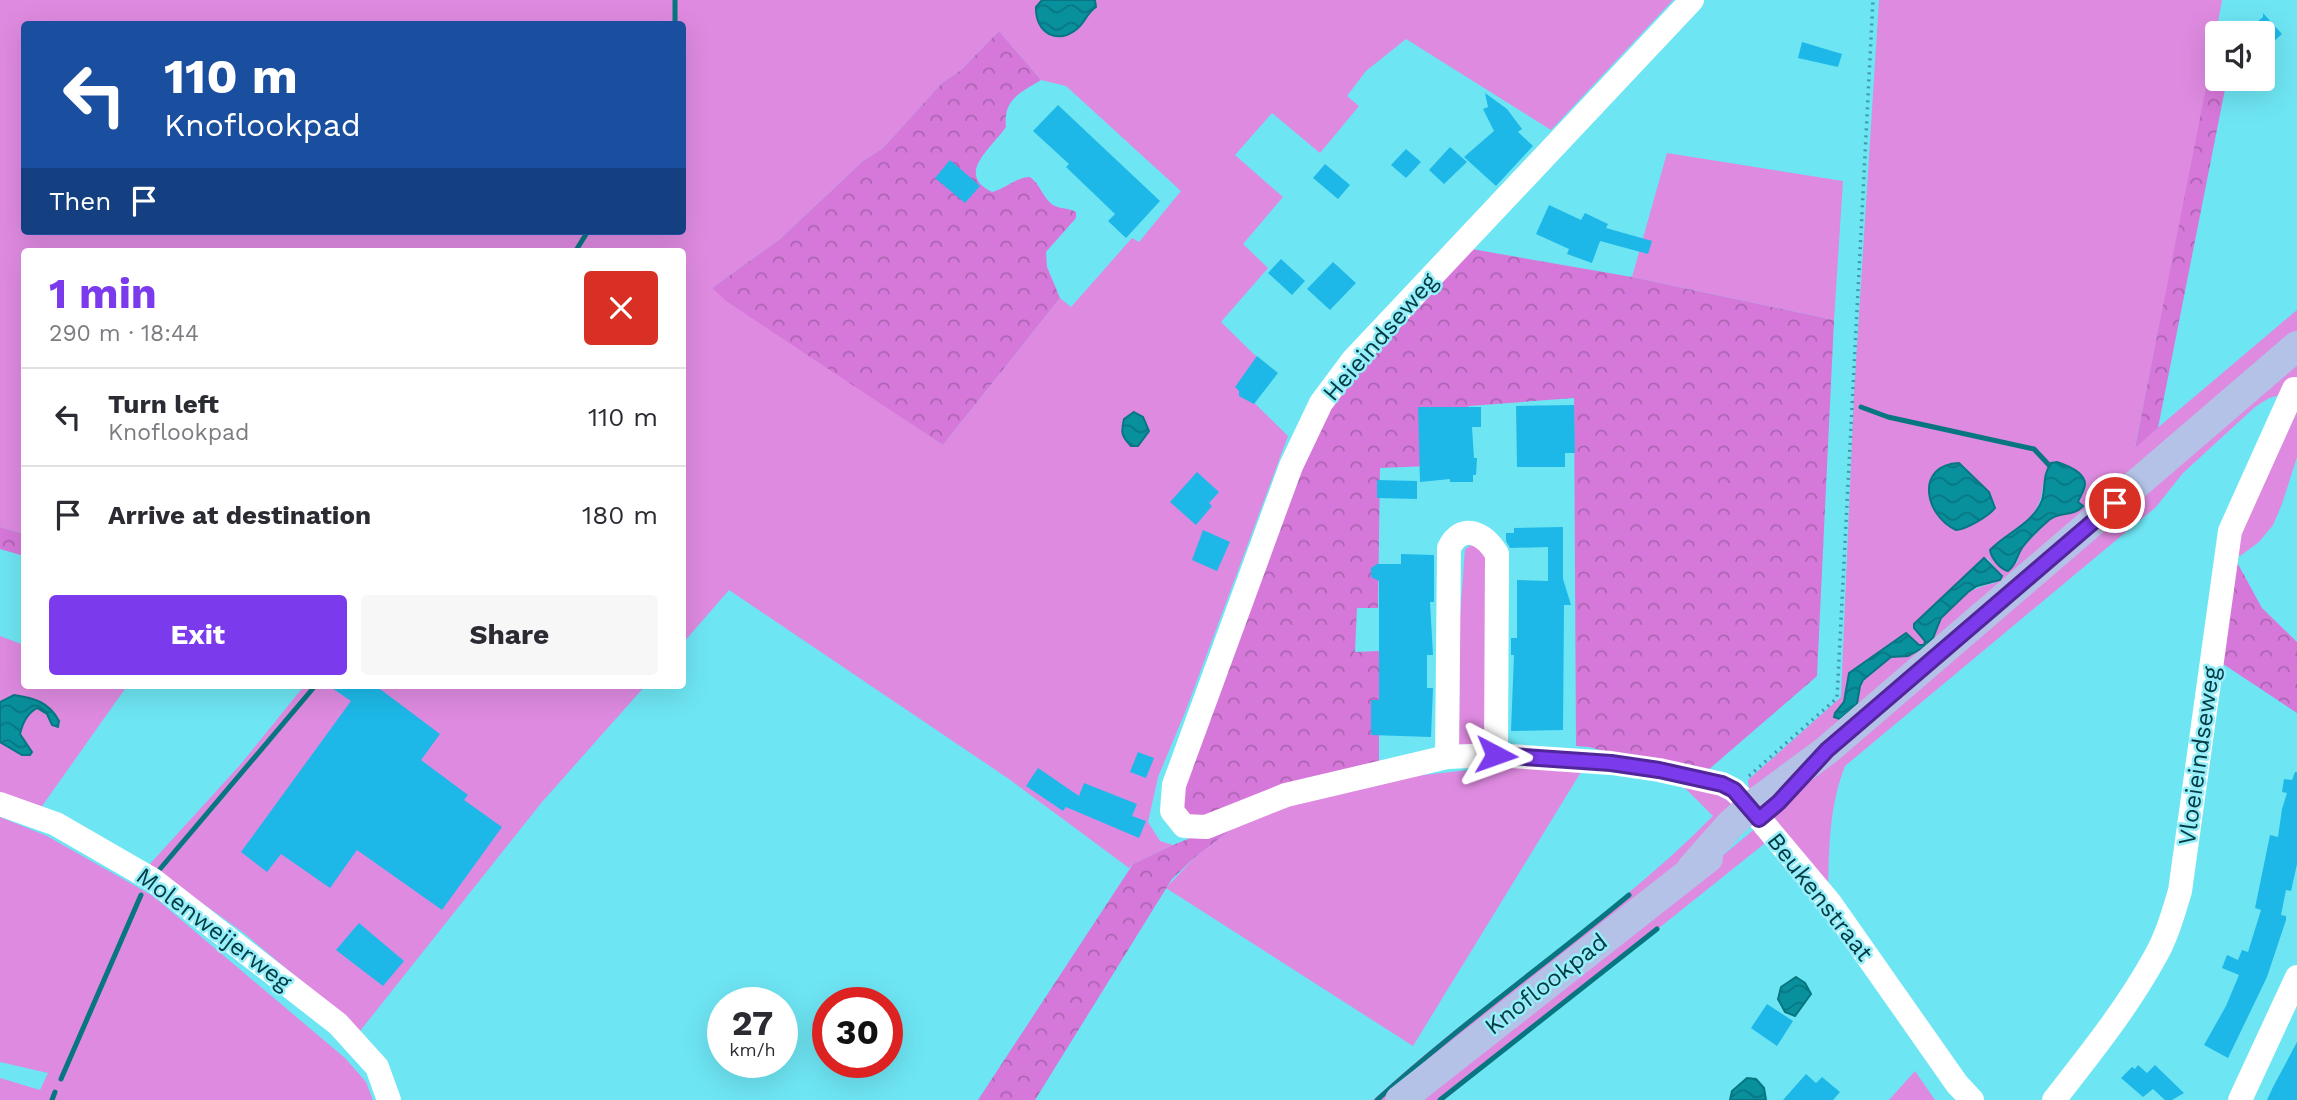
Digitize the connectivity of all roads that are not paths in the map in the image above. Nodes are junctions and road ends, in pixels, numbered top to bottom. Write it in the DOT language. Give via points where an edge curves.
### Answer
graph roads {
  1 [pos="1692,0"];
  2 [pos="2297,346"];
  3 [pos="2294,389"];
  4 [pos="1496,755"];
  5 [pos="1447,757"];
  6 [pos="0,804"];
  7 [pos="1747,805"];
  8 [pos="2297,977"];
  9 [pos="389,1100"];
  10 [pos="1400,1100"];
  11 [pos="1972,1100"];
  12 [pos="2054,1100"];
  13 [pos="2240,1100"];
  1 -- 5 [label="street, Heieindseweg" via="1353,360 1321,403 1291,466 1174,785 1172,811 1184,825 1206,827 1286,795"];
  2 -- 7 [label="main road, Knoflookpad" via="1827,750"];
  3 -- 12 [label="street, Vloeieindseweg" via="2230,531 2180,891 2168,929 2130,999"];
  4 -- 5 [label="street"];
  4 -- 5 [label="street" via="1497,554 1481,535 1464,533 1449,548"];
  4 -- 7 [label="street" via="1659,770 1722,784"];
  6 -- 9 [label="street, Molenweijerweg" via="56,824 153,880 338,1024 377,1067"];
  7 -- 10 [label="main road, Knoflookpad" via="1737,839 1692,868"];
  7 -- 11 [label="street, Beukenstraat" via="1824,894 1956,1084"];
  8 -- 13 [label="street"];
}
